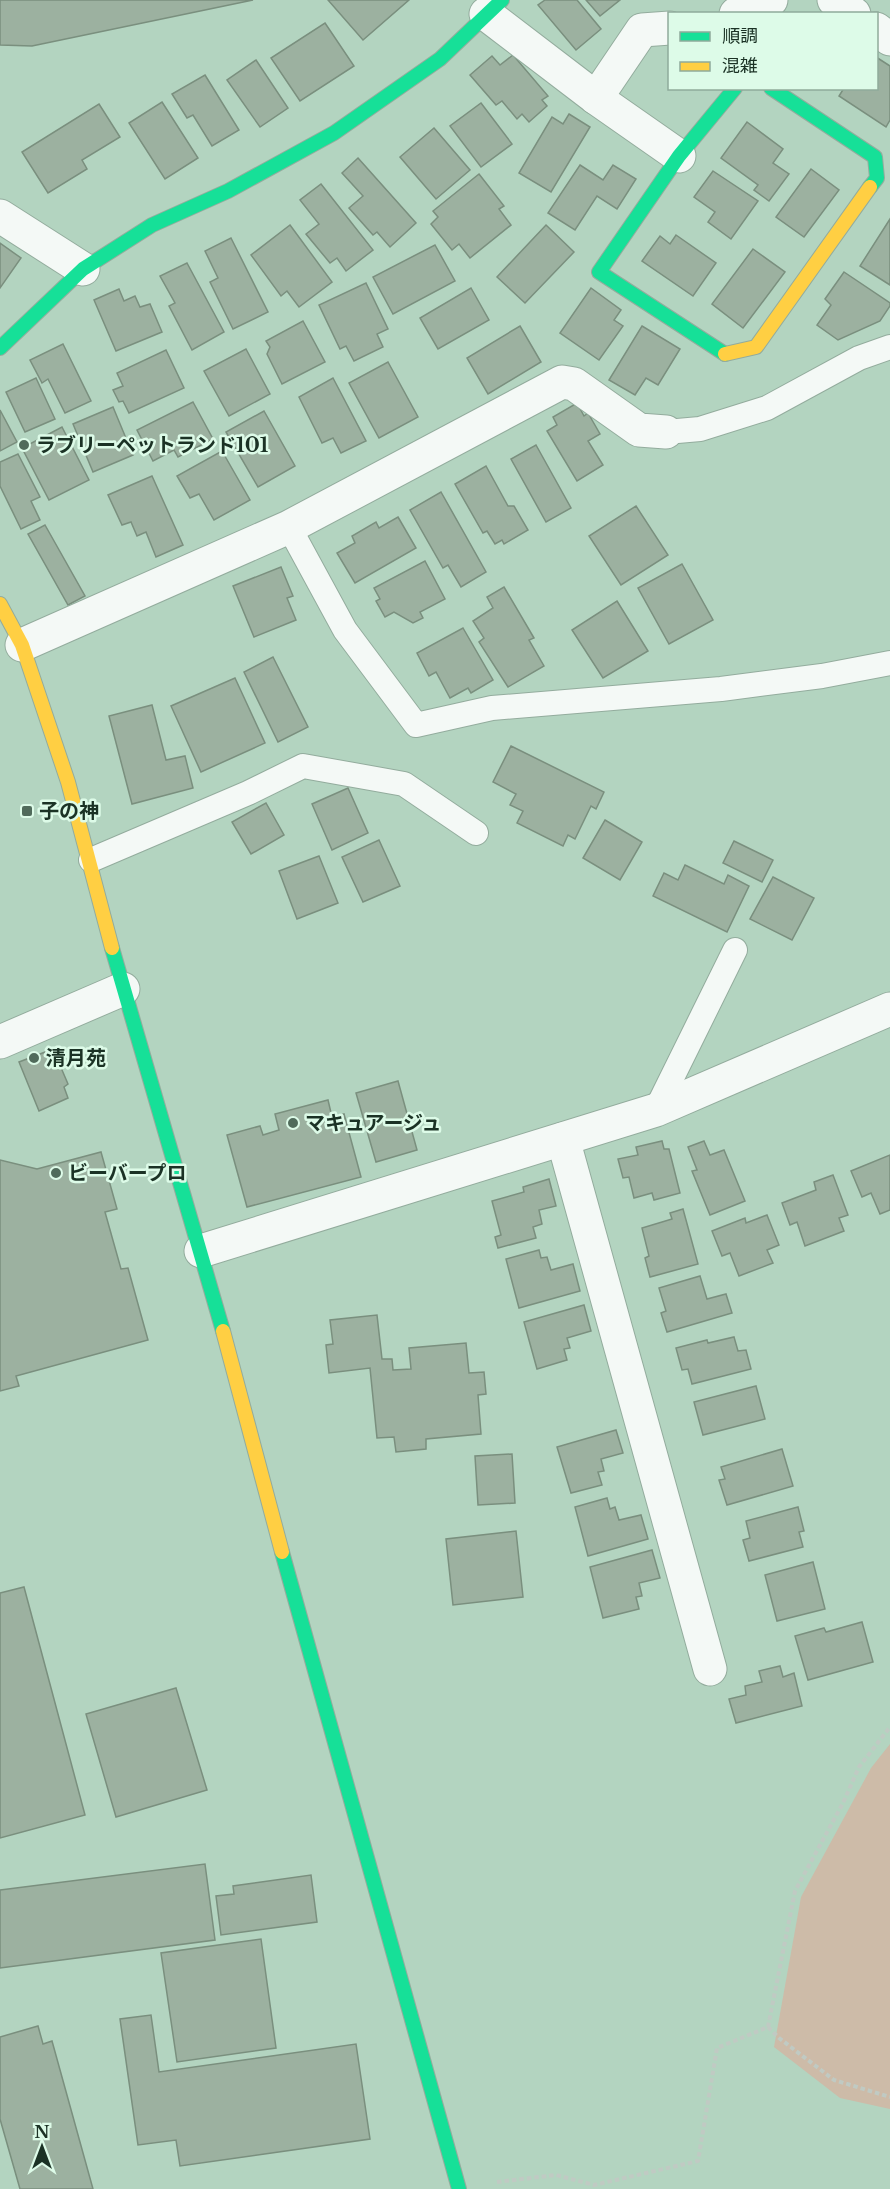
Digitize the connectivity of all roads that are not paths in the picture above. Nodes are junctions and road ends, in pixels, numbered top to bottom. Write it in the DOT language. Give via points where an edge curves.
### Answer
graph roads {
  1 [pos="771,0"];
  2 [pos="834,0"];
  3 [pos="494,7"];
  4 [pos="741,12"];
  5 [pos="851,12"];
  6 [pos="668,28"];
  7 [pos="733,90"];
  8 [pos="774,90"];
  9 [pos="596,98"];
  10 [pos="679,156"];
  11 [pos="0,216"];
  12 [pos="83,269"];
  13 [pos="890,347"];
  14 [pos="0,348"];
  15 [pos="666,432"];
  16 [pos="289,527"];
  17 [pos="0,604"];
  18 [pos="22,645"];
  19 [pos="890,663"];
  20 [pos="476,833"];
  21 [pos="91,861"];
  22 [pos="735,950"];
  23 [pos="123,988"];
  24 [pos="890,1009"];
  25 [pos="0,1042"];
  26 [pos="656,1110"];
  27 [pos="563,1138"];
  28 [pos="201,1251"];
  29 [pos="710,1669"];
  30 [pos="459,2188"];
  1 -- 4 [label="street"];
  2 -- 5 [label="street"];
  3 -- 9 [label="street"];
  3 -- 12 [label="street" via="440,59 334,132 228,191 152,225"];
  6 -- 9 [label="street" via="642,30"];
  7 -- 10 [label="street"];
  8 -- 10 [label="street" via="875,157 877,178 756,347 723,354 599,272"];
  9 -- 10 [label="street"];
  11 -- 12 [label="street"];
  12 -- 14 [label="street"];
  13 -- 15 [label="lane" via="859,358 767,408 700,429"];
  15 -- 16 [label="street" via="639,430 574,384 562,382"];
  16 -- 18 [label="street"];
  16 -- 19 [label="lane" via="345,630 416,725 492,708 721,688"];
  17 -- 18 [label="street"];
  18 -- 21 [label="street" via="49,719"];
  20 -- 21 [label="lane" via="404,784 303,766"];
  21 -- 23 [label="street"];
  22 -- 26 [label="lane"];
  23 -- 25 [label="street"];
  23 -- 28 [label="street"];
  24 -- 26 [label="street"];
  26 -- 27 [label="street"];
  27 -- 28 [label="street"];
  27 -- 29 [label="street"];
  28 -- 30 [label="street"];
}
